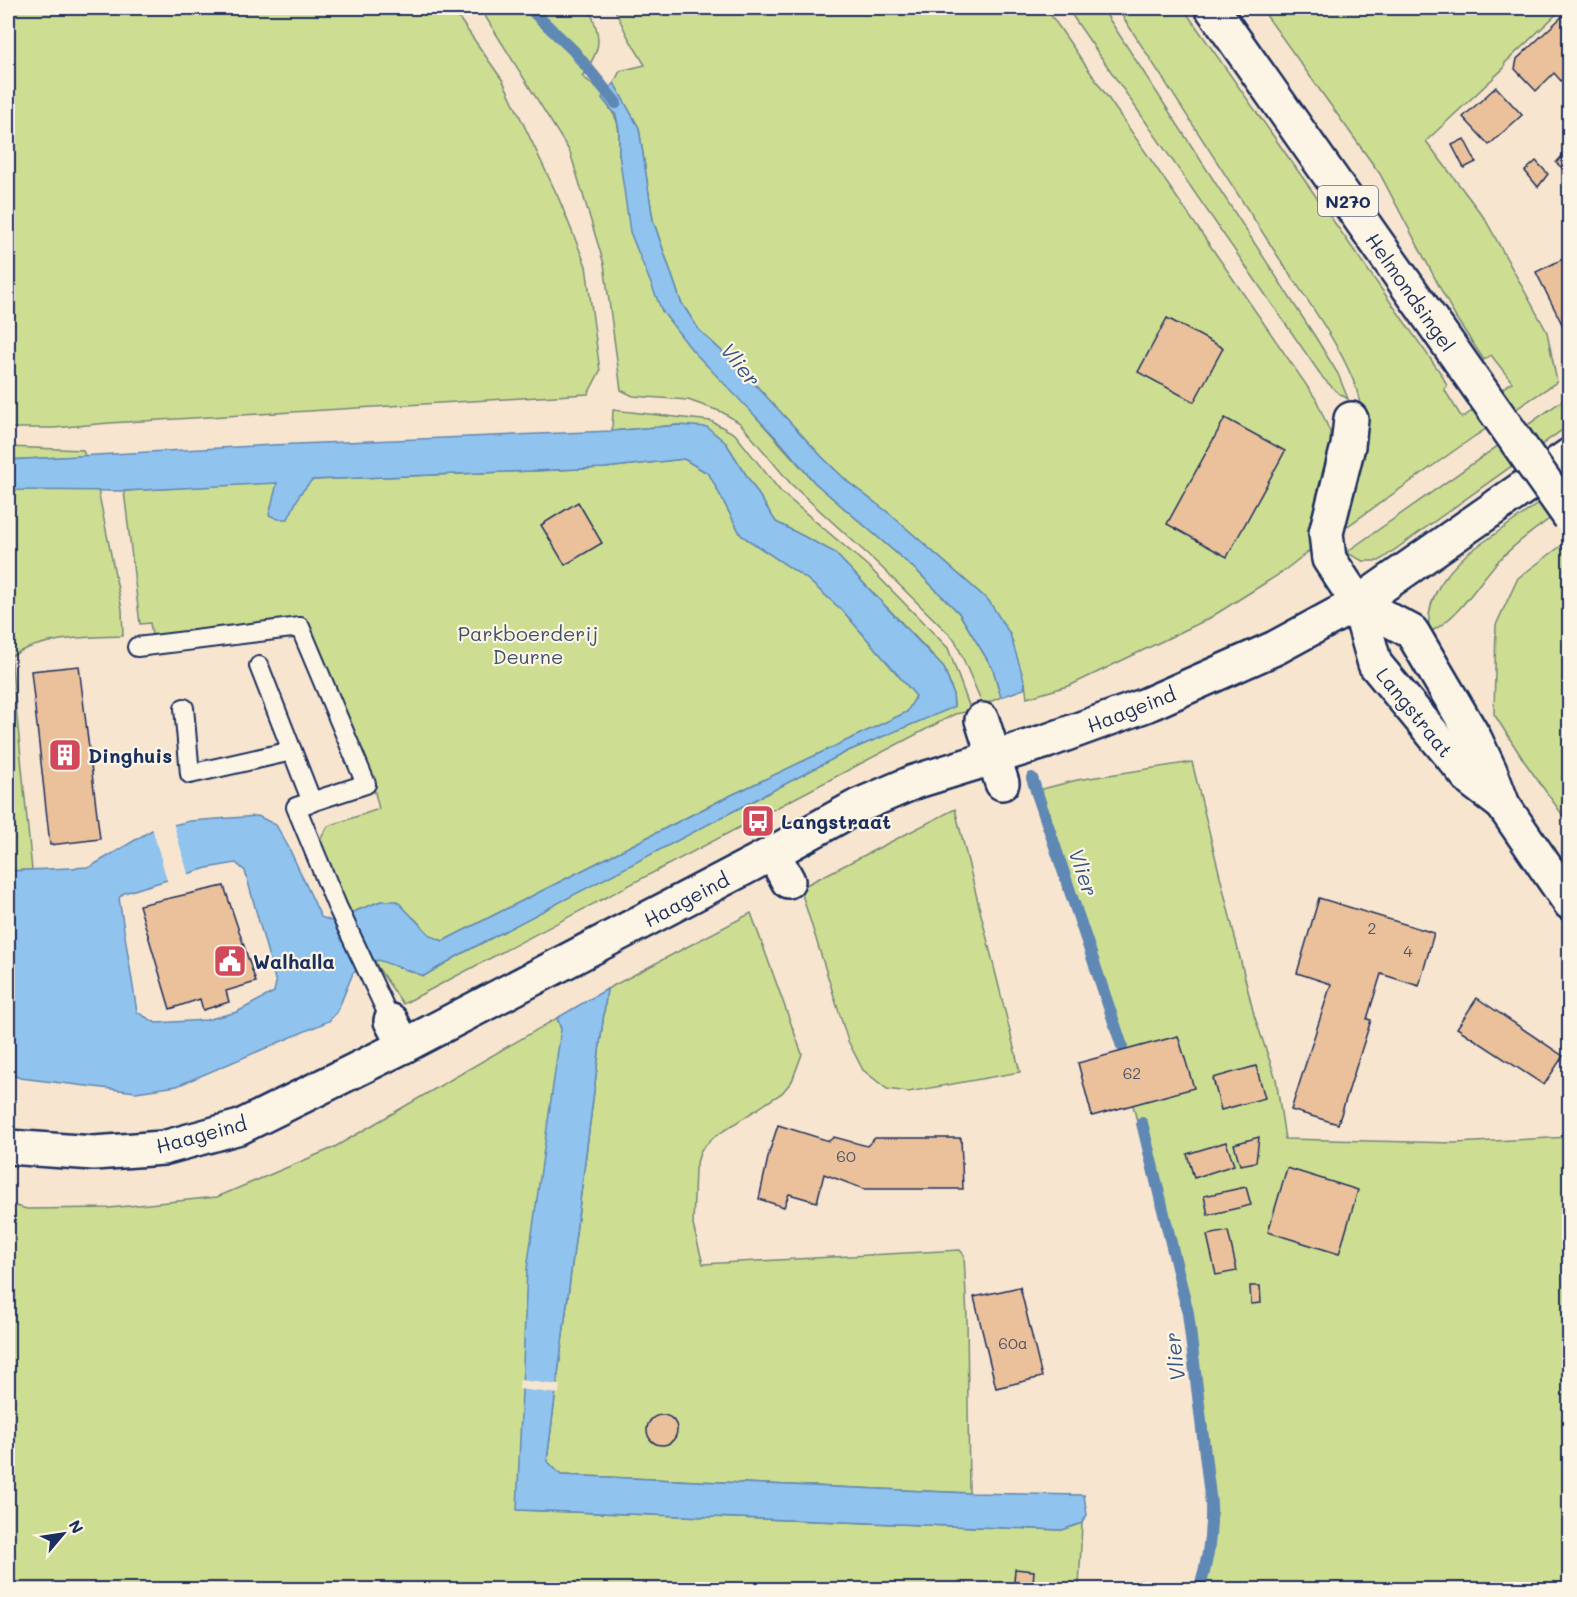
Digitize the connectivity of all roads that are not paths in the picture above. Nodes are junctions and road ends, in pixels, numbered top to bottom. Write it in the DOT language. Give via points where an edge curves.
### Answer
graph roads {
  1 [pos="1212,8"];
  2 [pos="1351,419"];
  3 [pos="1569,456"];
  4 [pos="1569,517"];
  5 [pos="1358,603"];
  6 [pos="137,647"];
  7 [pos="259,666"];
  8 [pos="184,708"];
  9 [pos="982,720"];
  10 [pos="292,751"];
  11 [pos="998,771"];
  12 [pos="312,802"];
  13 [pos="1503,805"];
  14 [pos="773,853"];
  15 [pos="788,881"];
  16 [pos="1569,903"];
  17 [pos="397,1034"];
  18 [pos="8,1147"];
  1 -- 4 [label="street, Helmondsingel / N270, bridge"];
  2 -- 5 [label="street" via="1326,533 1329,559"];
  3 -- 5 [label="street, Haageind"];
  5 -- 11 [label="street, Haageind" via="1275,648 1165,697 1058,737"];
  5 -- 13 [label="street, Langstraat" via="1375,664 1472,781"];
  5 -- 13 [label="street, Langstraat" via="1412,633 1475,739"];
  6 -- 12 [label="lane" via="300,627 366,784"];
  7 -- 10 [label="lane"];
  8 -- 10 [label="lane" via="190,774"];
  9 -- 11 [label="street"];
  10 -- 12 [label="lane"];
  11 -- 14 [label="street, Haageind" via="914,782 858,806"];
  12 -- 17 [label="lane" via="296,807"];
  13 -- 16 [label="street, Langstraat"];
  14 -- 15 [label="street"];
  14 -- 17 [label="street, Haageind"];
  17 -- 18 [label="street, Haageind" via="240,1127 164,1148 94,1153"];
}
